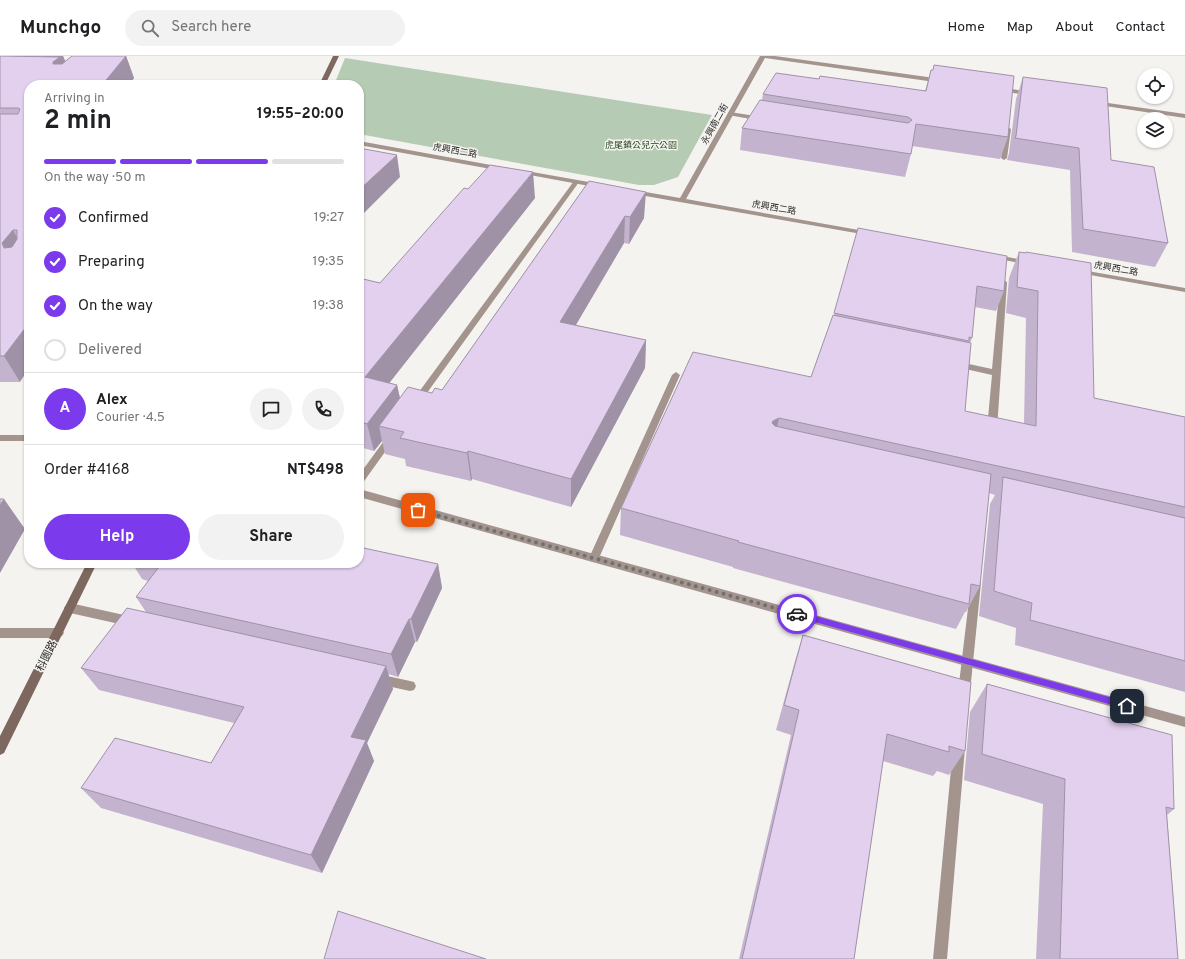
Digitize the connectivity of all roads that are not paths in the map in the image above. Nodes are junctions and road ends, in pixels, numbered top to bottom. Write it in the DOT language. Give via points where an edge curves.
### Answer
graph roads {
  1 [pos="336,56"];
  2 [pos="763,56"];
  3 [pos="324,80"];
  4 [pos="950,82"];
  5 [pos="989,88"];
  6 [pos="1012,91"];
  7 [pos="1036,94"];
  8 [pos="1011,99"];
  9 [pos="1091,102"];
  10 [pos="730,114"];
  11 [pos="1185,116"];
  12 [pos="769,120"];
  13 [pos="1009,121"];
  14 [pos="364,144"];
  15 [pos="1004,158"];
  16 [pos="576,182"];
  17 [pos="604,187"];
  18 [pos="626,191"];
  19 [pos="682,201"];
  20 [pos="881,236"];
  21 [pos="989,255"];
  22 [pos="1036,264"];
  23 [pos="1004,266"];
  24 [pos="1067,269"];
  25 [pos="1185,290"];
  26 [pos="950,363"];
  27 [pos="996,373"];
  28 [pos="676,375"];
  29 [pos="410,412"];
  30 [pos="396,431"];
  31 [pos="0,438"];
  32 [pos="24,438"];
  33 [pos="991,441"];
  34 [pos="364,475"];
  35 [pos="364,495"];
  36 [pos="594,558"];
  37 [pos="90,568"];
  38 [pos="977,568"];
  39 [pos="70,608"];
  40 [pos="147,625"];
  41 [pos="0,634"];
  42 [pos="58,634"];
  43 [pos="967,662"];
  44 [pos="364,675"];
  45 [pos="410,686"];
  46 [pos="963,702"];
  47 [pos="1185,722"];
  48 [pos="960,733"];
  49 [pos="0,749"];
  50 [pos="940,959"];
  1 -- 3 [label="street"];
  2 -- 4 [label="street"];
  2 -- 10 [label="street, 永興南二街"];
  5 -- 6 [label="street"];
  6 -- 7 [label="street"];
  6 -- 8 [label="street"];
  9 -- 11 [label="street"];
  10 -- 12 [label="street"];
  10 -- 19 [label="street, 永興南二街"];
  13 -- 15 [label="street"];
  14 -- 16 [label="street, 虎興西二路"];
  16 -- 17 [label="street, 虎興西二路"];
  16 -- 29 [label="street"];
  18 -- 19 [label="street, 虎興西二路"];
  19 -- 20 [label="street, 虎興西二路"];
  21 -- 23 [label="street"];
  22 -- 23 [label="street"];
  23 -- 27 [label="street"];
  24 -- 25 [label="street, 虎興西二路"];
  26 -- 27 [label="street"];
  27 -- 33 [label="street"];
  28 -- 36 [label="street"];
  30 -- 34 [label="street"];
  31 -- 32 [label="street"];
  35 -- 36 [label="street"];
  36 -- 43 [label="street"];
  37 -- 39 [label="street, 科園路"];
  38 -- 43 [label="street"];
  39 -- 40 [label="street"];
  39 -- 42 [label="street, 科園路"];
  41 -- 42 [label="street"];
  42 -- 49 [label="street, 科園路"];
  43 -- 46 [label="street"];
  43 -- 47 [label="street"];
  44 -- 45 [label="street"];
  48 -- 50 [label="street"];
}
